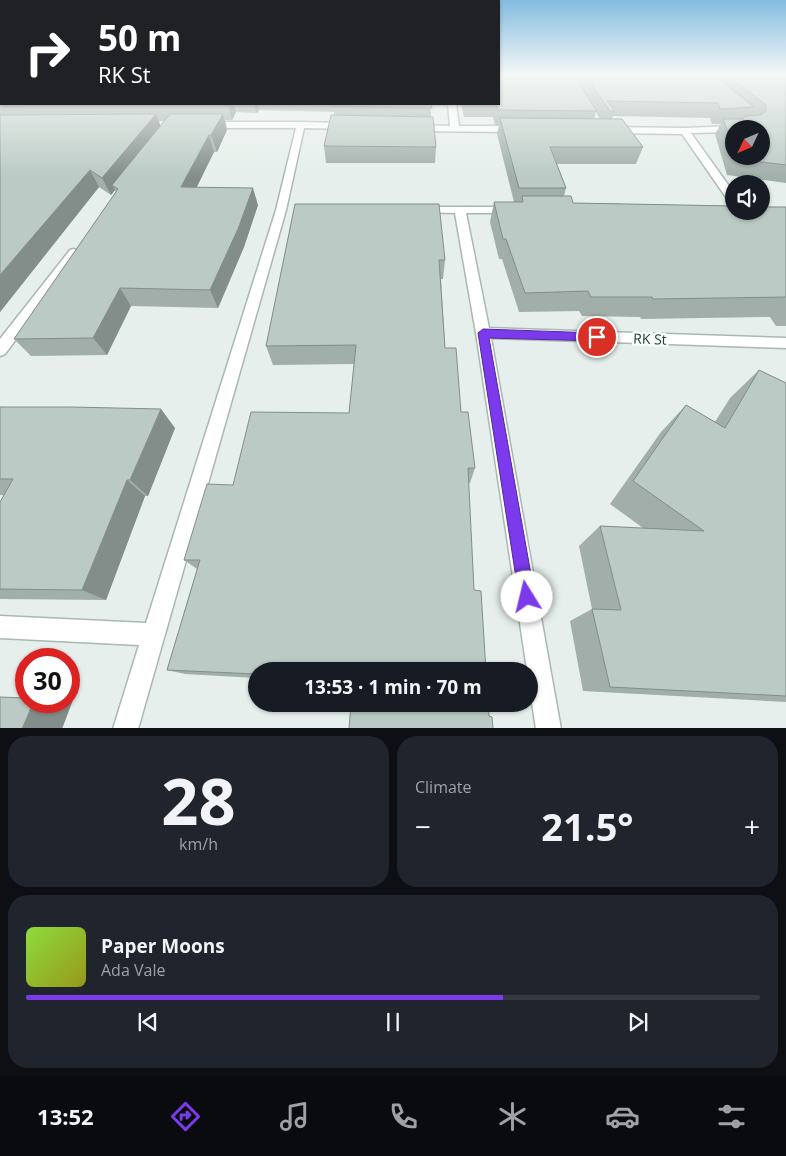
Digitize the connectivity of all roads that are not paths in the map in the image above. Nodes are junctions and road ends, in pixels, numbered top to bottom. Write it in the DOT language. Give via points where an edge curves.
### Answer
graph roads {
  1 [pos="453,109"];
  2 [pos="192,125"];
  3 [pos="301,126"];
  4 [pos="359,127"];
  5 [pos="407,128"];
  6 [pos="456,129"];
  7 [pos="533,129"];
  8 [pos="725,129"];
  9 [pos="601,130"];
  10 [pos="685,131"];
  11 [pos="725,188"];
  12 [pos="410,210"];
  13 [pos="460,210"];
  14 [pos="518,210"];
  15 [pos="83,242"];
  16 [pos="483,333"];
  17 [pos="786,344"];
  18 [pos="0,350"];
  19 [pos="0,627"];
  20 [pos="153,635"];
  21 [pos="125,728"];
  22 [pos="549,728"];
  1 -- 6 [label="street"];
  2 -- 3 [label="street"];
  3 -- 4 [label="street"];
  3 -- 20 [label="street" via="286,210"];
  5 -- 6 [label="street"];
  6 -- 7 [label="street"];
  8 -- 10 [label="street"];
  9 -- 10 [label="street"];
  10 -- 11 [label="street"];
  12 -- 13 [label="street"];
  13 -- 14 [label="street"];
  13 -- 16 [label="street"];
  15 -- 18 [label="street"];
  16 -- 17 [label="street, RK St"];
  16 -- 22 [label="street"];
  19 -- 20 [label="street"];
  20 -- 21 [label="street"];
}
